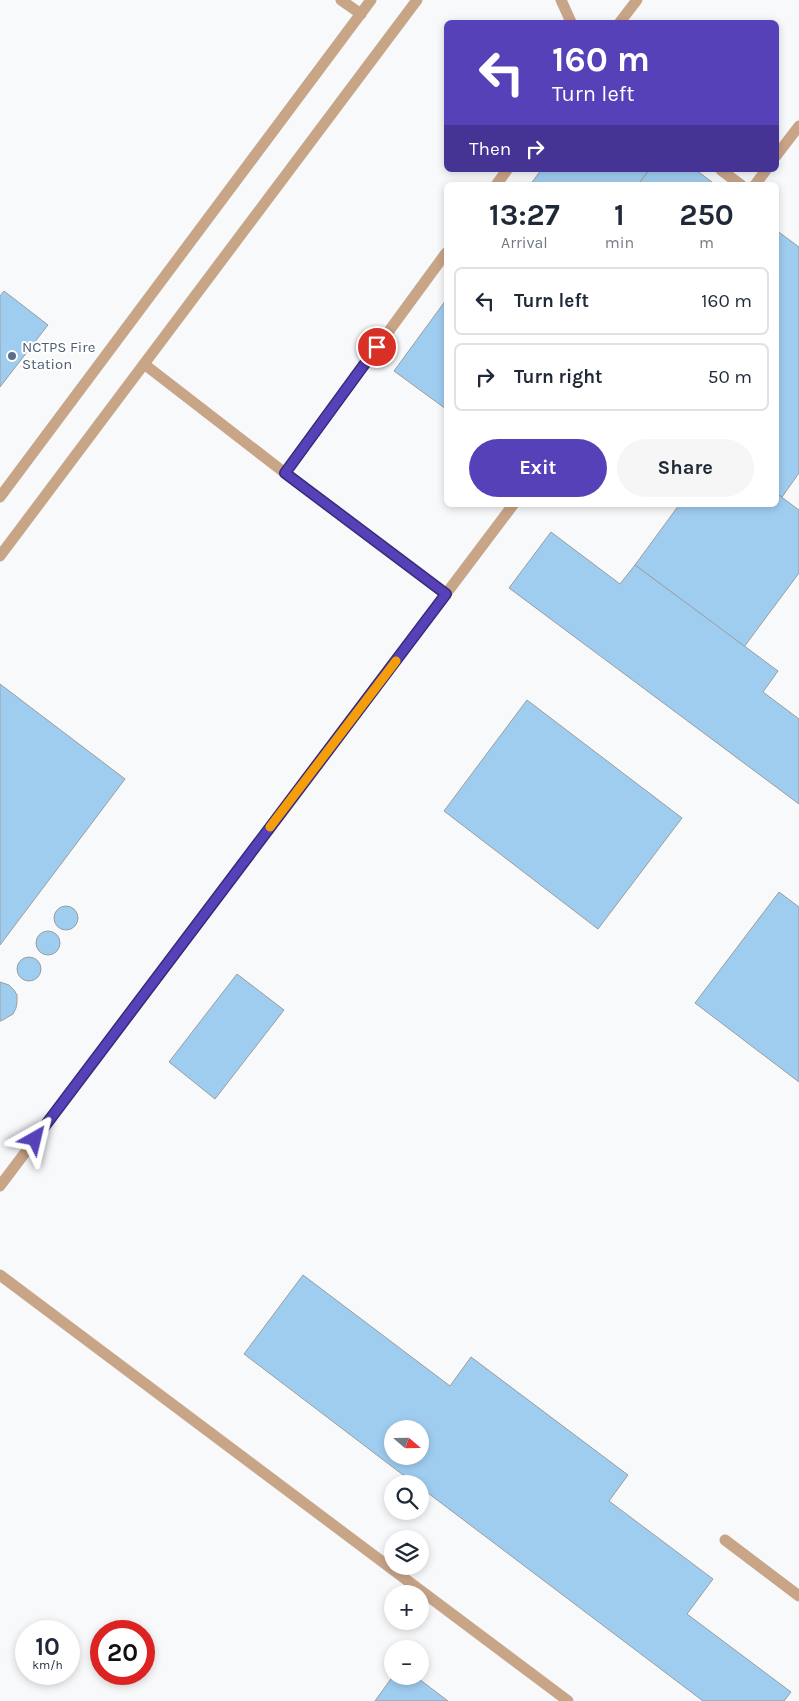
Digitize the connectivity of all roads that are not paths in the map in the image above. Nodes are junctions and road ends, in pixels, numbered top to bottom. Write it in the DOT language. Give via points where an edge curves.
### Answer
graph roads {
  1 [pos="341,0"];
  2 [pos="371,0"];
  3 [pos="417,0"];
  4 [pos="561,0"];
  5 [pos="637,0"];
  6 [pos="361,14"];
  7 [pos="570,20"];
  8 [pos="622,20"];
  9 [pos="799,126"];
  10 [pos="779,152"];
  11 [pos="724,172"];
  12 [pos="764,172"];
  13 [pos="737,182"];
  14 [pos="756,182"];
  15 [pos="444,256"];
  16 [pos="144,364"];
  17 [pos="285,473"];
  18 [pos="0,497"];
  19 [pos="511,507"];
  20 [pos="0,556"];
  21 [pos="446,594"];
  22 [pos="0,1186"];
  23 [pos="0,1275"];
  24 [pos="725,1540"];
  25 [pos="799,1596"];
  26 [pos="568,1701"];
  1 -- 6 [label="lane"];
  2 -- 6 [label="lane"];
  3 -- 16 [label="lane"];
  4 -- 7 [label="lane"];
  5 -- 8 [label="lane"];
  6 -- 18 [label="lane"];
  9 -- 10 [label="lane"];
  11 -- 13 [label="lane"];
  12 -- 14 [label="lane"];
  15 -- 17 [label="lane"];
  16 -- 17 [label="lane"];
  16 -- 20 [label="lane"];
  17 -- 21 [label="lane"];
  19 -- 21 [label="lane"];
  21 -- 22 [label="lane"];
  23 -- 26 [label="lane"];
  24 -- 25 [label="lane"];
}
